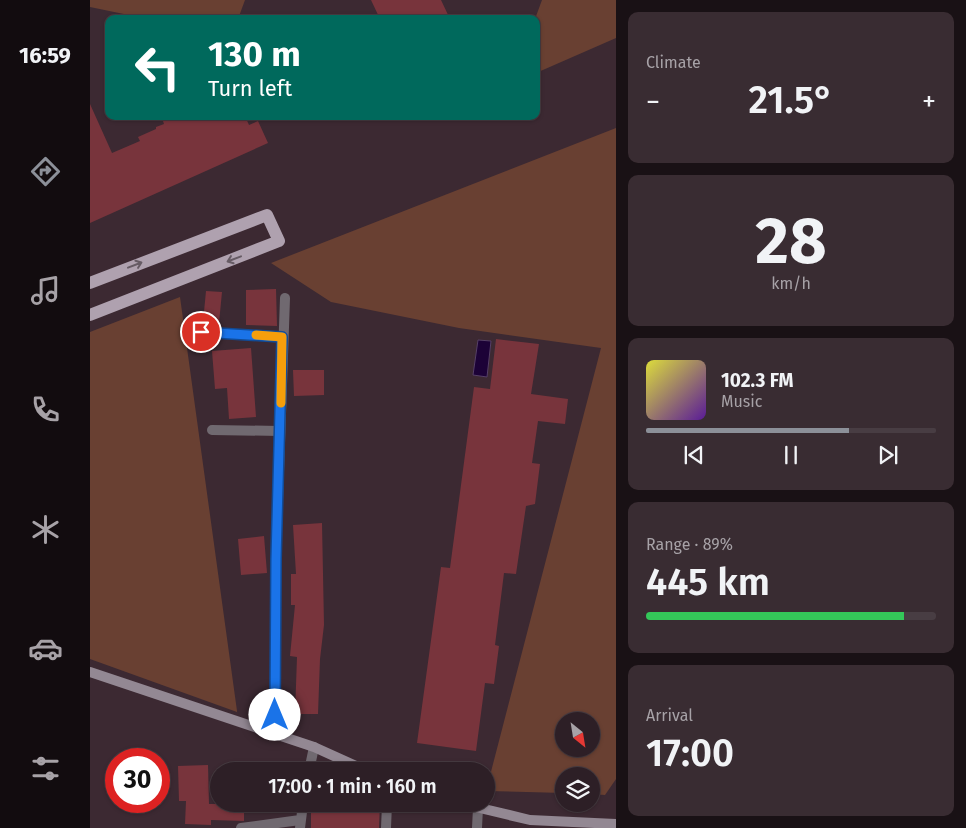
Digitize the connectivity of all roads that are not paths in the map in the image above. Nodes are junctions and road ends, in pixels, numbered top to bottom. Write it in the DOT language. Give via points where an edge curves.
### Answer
graph roads {
  1 [pos="90,283"];
  2 [pos="285,298"];
  3 [pos="90,315"];
  4 [pos="201,332"];
  5 [pos="282,337"];
  6 [pos="212,430"];
  7 [pos="280,431"];
  8 [pos="90,672"];
  9 [pos="275,734"];
  10 [pos="314,747"];
  11 [pos="311,762"];
  12 [pos="347,762"];
  13 [pos="387,812"];
  14 [pos="478,812"];
  15 [pos="491,812"];
  16 [pos="300,824"];
  17 [pos="530,824"];
  18 [pos="616,824"];
  19 [pos="241,828"];
  20 [pos="386,828"];
  21 [pos="477,828"];
  1 -- 3 [label="main road, one-way" via="267,215 279,241"];
  2 -- 5 [label="street"];
  4 -- 5 [label="street"];
  5 -- 7 [label="street"];
  6 -- 7 [label="street"];
  7 -- 9 [label="street"];
  8 -- 9 [label="street"];
  9 -- 10 [label="street"];
  10 -- 11 [label="street"];
  10 -- 12 [label="street"];
  13 -- 20 [label="street"];
  14 -- 21 [label="street"];
  15 -- 17 [label="street"];
  16 -- 19 [label="street"];
  17 -- 18 [label="street"];
}
